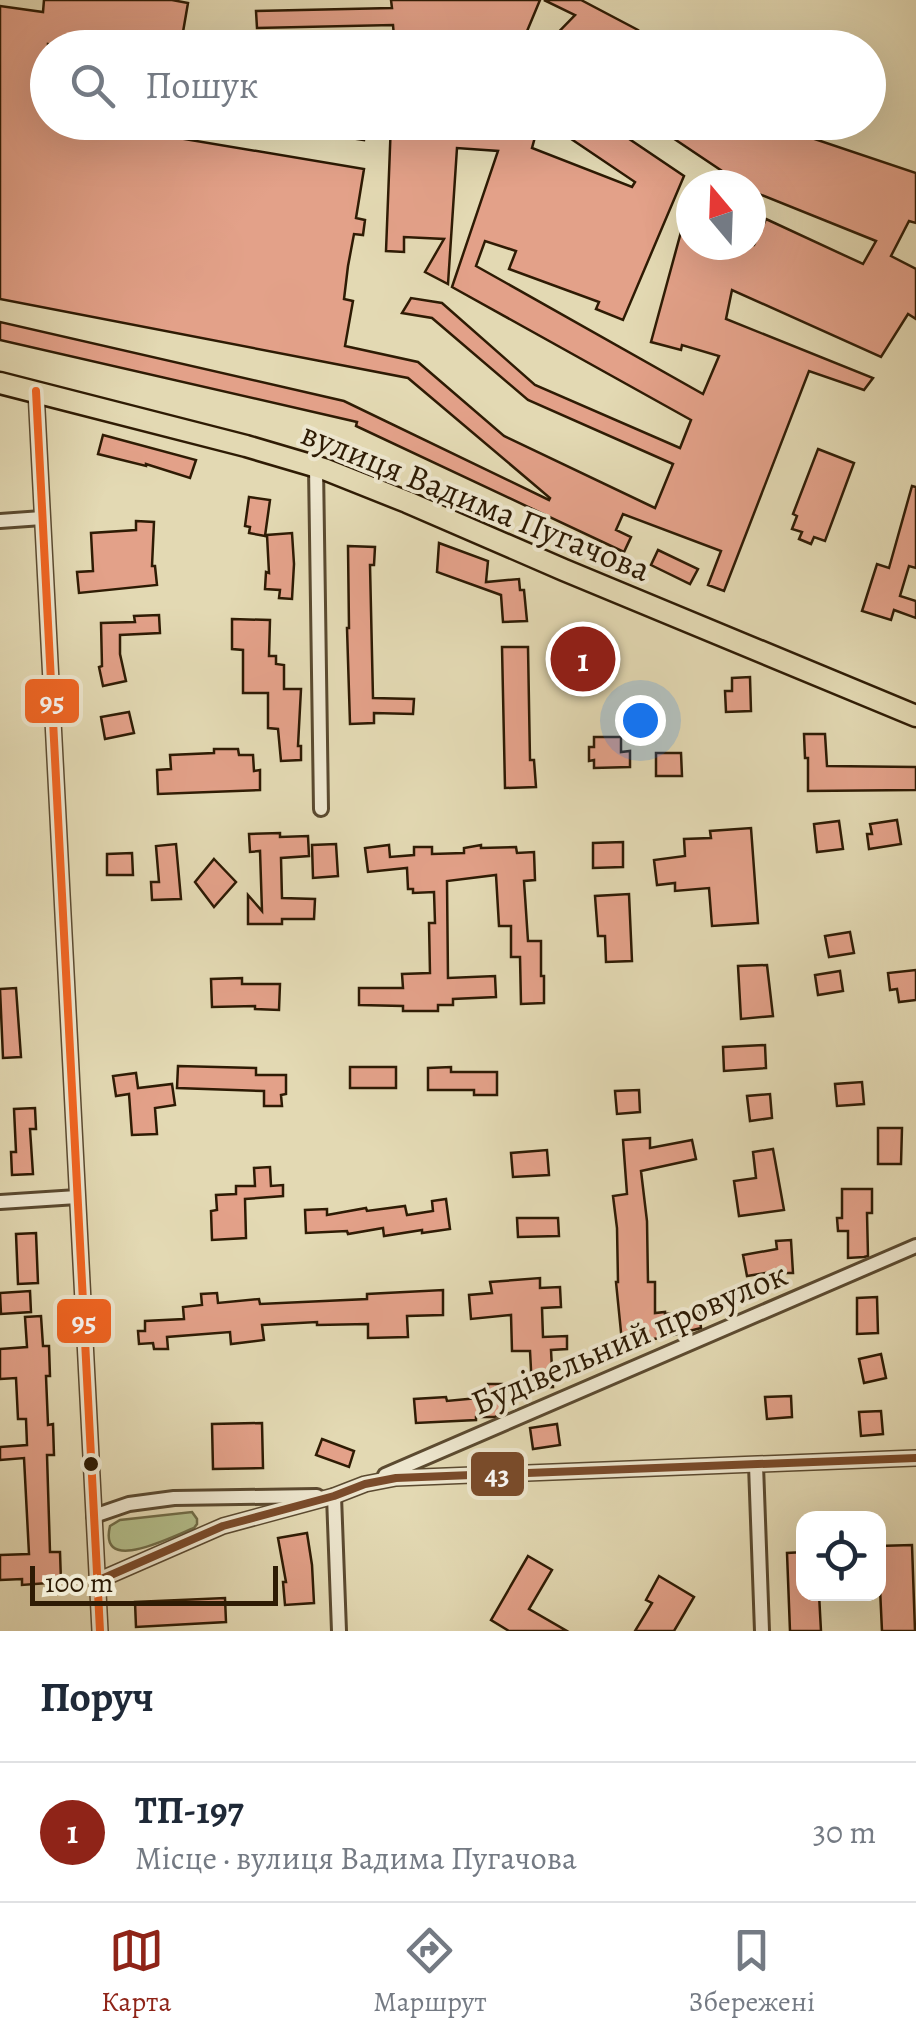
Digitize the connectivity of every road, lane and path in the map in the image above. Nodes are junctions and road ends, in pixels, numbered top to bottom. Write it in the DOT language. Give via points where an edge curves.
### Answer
graph roads {
  1 [pos="0,383"];
  2 [pos="36,390"];
  3 [pos="316,466"];
  4 [pos="42,518"];
  5 [pos="0,521"];
  6 [pos="916,716"];
  7 [pos="321,808"];
  8 [pos="77,1197"];
  9 [pos="0,1202"];
  10 [pos="916,1246"];
  11 [pos="916,1458"];
  12 [pos="756,1464"];
  13 [pos="365,1484"];
  14 [pos="334,1496"];
  15 [pos="94,1516"];
  16 [pos="97,1581"];
  17 [pos="100,1631"];
  18 [pos="339,1631"];
  19 [pos="762,1631"];
  1 -- 2 [label="main road, вулиця Вадима Пугачова"];
  2 -- 3 [label="main road, вулиця Вадима Пугачова"];
  2 -- 4 [label="street"];
  3 -- 6 [label="main road, вулиця Вадима Пугачова"];
  3 -- 7 [label="street"];
  4 -- 5 [label="street"];
  4 -- 8 [label="street"];
  8 -- 9 [label="street"];
  8 -- 15 [label="street"];
  10 -- 13 [label="street, Будівельний провулок"];
  11 -- 12 [label="street"];
  12 -- 13 [label="street"];
  12 -- 19 [label="street"];
  13 -- 14 [label="street"];
  14 -- 15 [label="street" via="174,1498"];
  14 -- 16 [label="street" via="223,1526"];
  14 -- 18 [label="street"];
  15 -- 16 [label="street"];
  16 -- 17 [label="street"];
}
